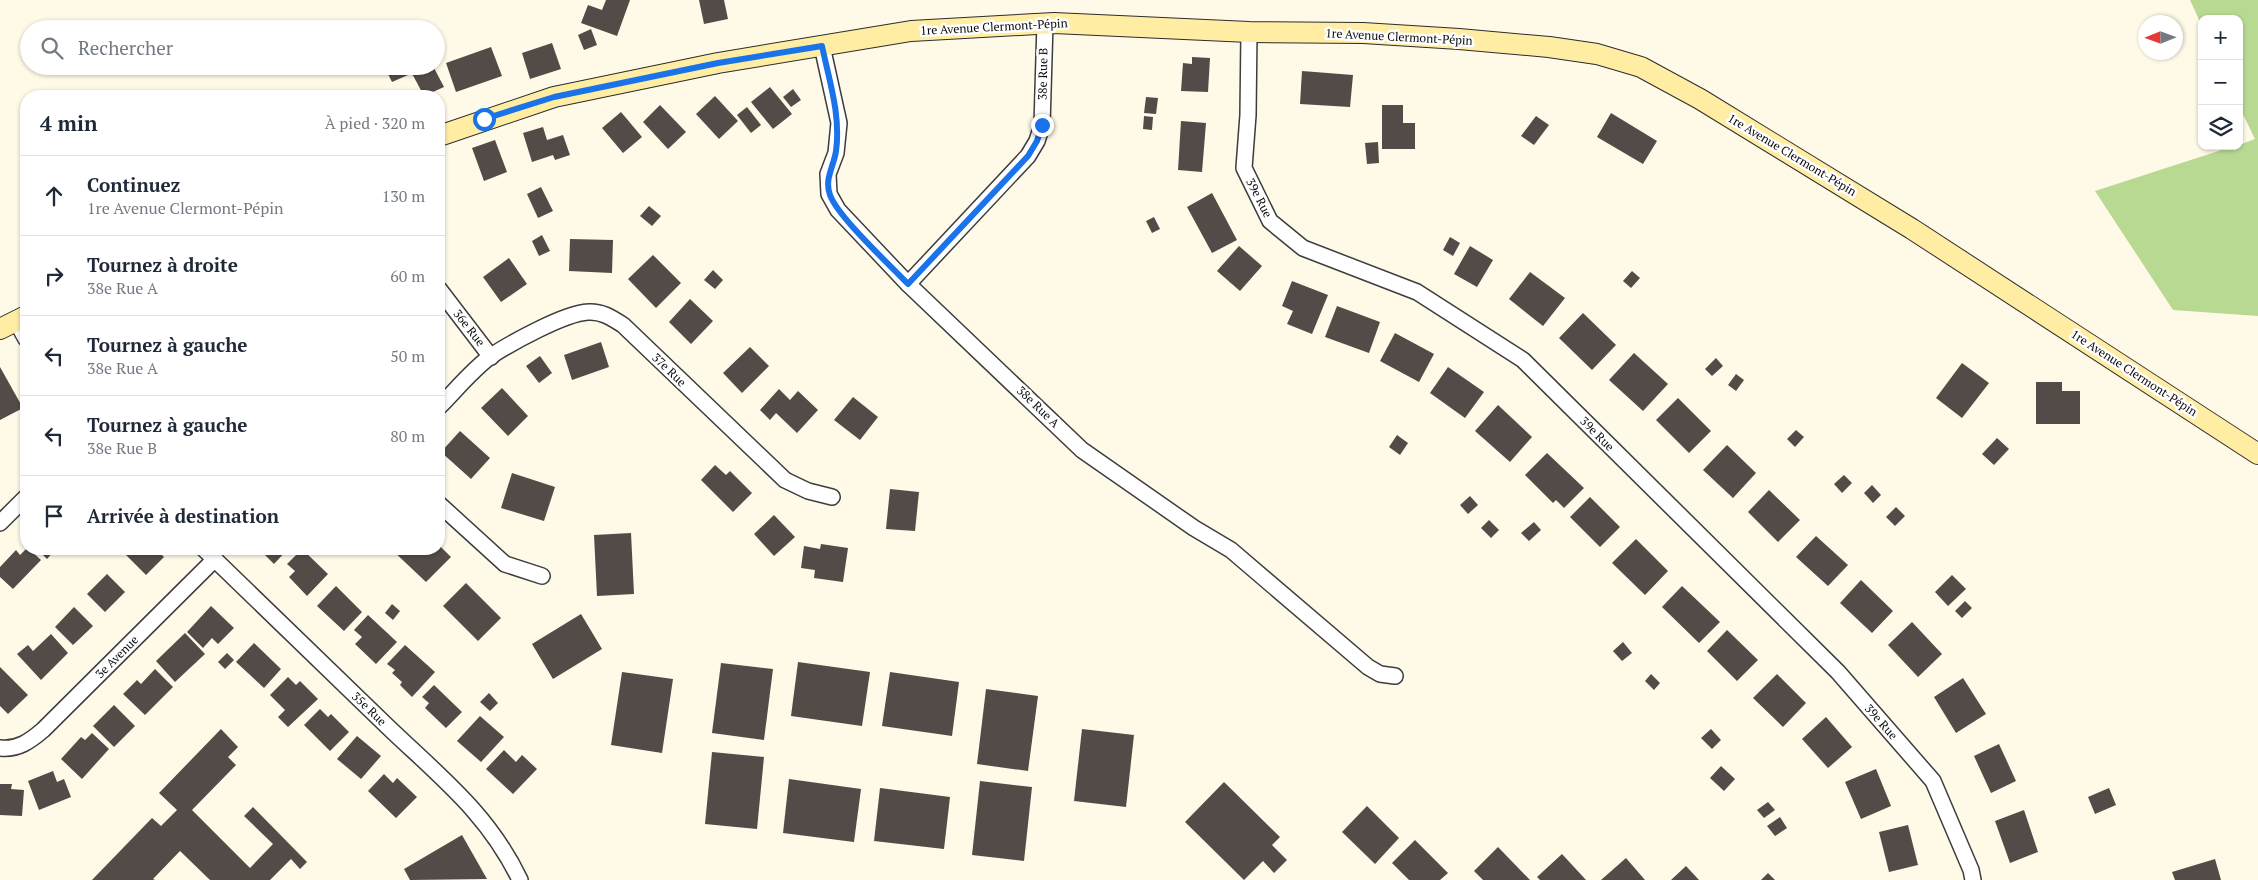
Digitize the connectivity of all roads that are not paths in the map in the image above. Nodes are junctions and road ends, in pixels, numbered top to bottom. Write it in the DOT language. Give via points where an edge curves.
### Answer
graph roads {
  1 [pos="1045,23"];
  2 [pos="1249,32"];
  3 [pos="822,46"];
  4 [pos="445,134"];
  5 [pos="908,284"];
  6 [pos="445,297"];
  7 [pos="491,356"];
  8 [pos="445,401"];
  9 [pos="2258,454"];
  10 [pos="832,497"];
  11 [pos="20,502"];
  12 [pos="445,509"];
  13 [pos="0,523"];
  14 [pos="208,555"];
  15 [pos="210,555"];
  16 [pos="542,576"];
  17 [pos="1395,676"];
  18 [pos="0,748"];
  19 [pos="520,880"];
  20 [pos="1973,880"];
  1 -- 2 [label="street, 1re Avenue Clermont-Pépin"];
  1 -- 3 [label="street, 1re Avenue Clermont-Pépin" via="911,31"];
  1 -- 5 [label="street, 38e Rue B" via="1042,125 1037,141 1028,156"];
  2 -- 9 [label="street, 1re Avenue Clermont-Pépin" via="1363,33 1549,47 1597,54 1641,67 1700,99 1912,229"];
  2 -- 20 [label="street, 39e Rue" via="1244,168 1270,221 1303,248 1417,292 1522,360 1838,672 1933,781"];
  3 -- 4 [label="street, 1re Avenue Clermont-Pépin" via="718,63 554,97"];
  3 -- 5 [label="street, 38e Rue A" via="839,123 836,153 828,174 829,194 838,210"];
  5 -- 17 [label="street, 38e Rue A" via="1082,450 1231,550 1368,667 1380,674"];
  6 -- 7 [label="street, 36e Rue"];
  7 -- 8 [label="street, 36e Rue"];
  7 -- 10 [label="street, 37e Rue" via="568,316 589,312 608,315 623,325 785,480 808,491"];
  11 -- 13 [label="street"];
  12 -- 16 [label="street" via="505,564"];
  14 -- 18 [label="street, 3e Avenue" via="44,730 15,748"];
  15 -- 19 [label="street, 35e Rue" via="469,803 507,853"];
}
